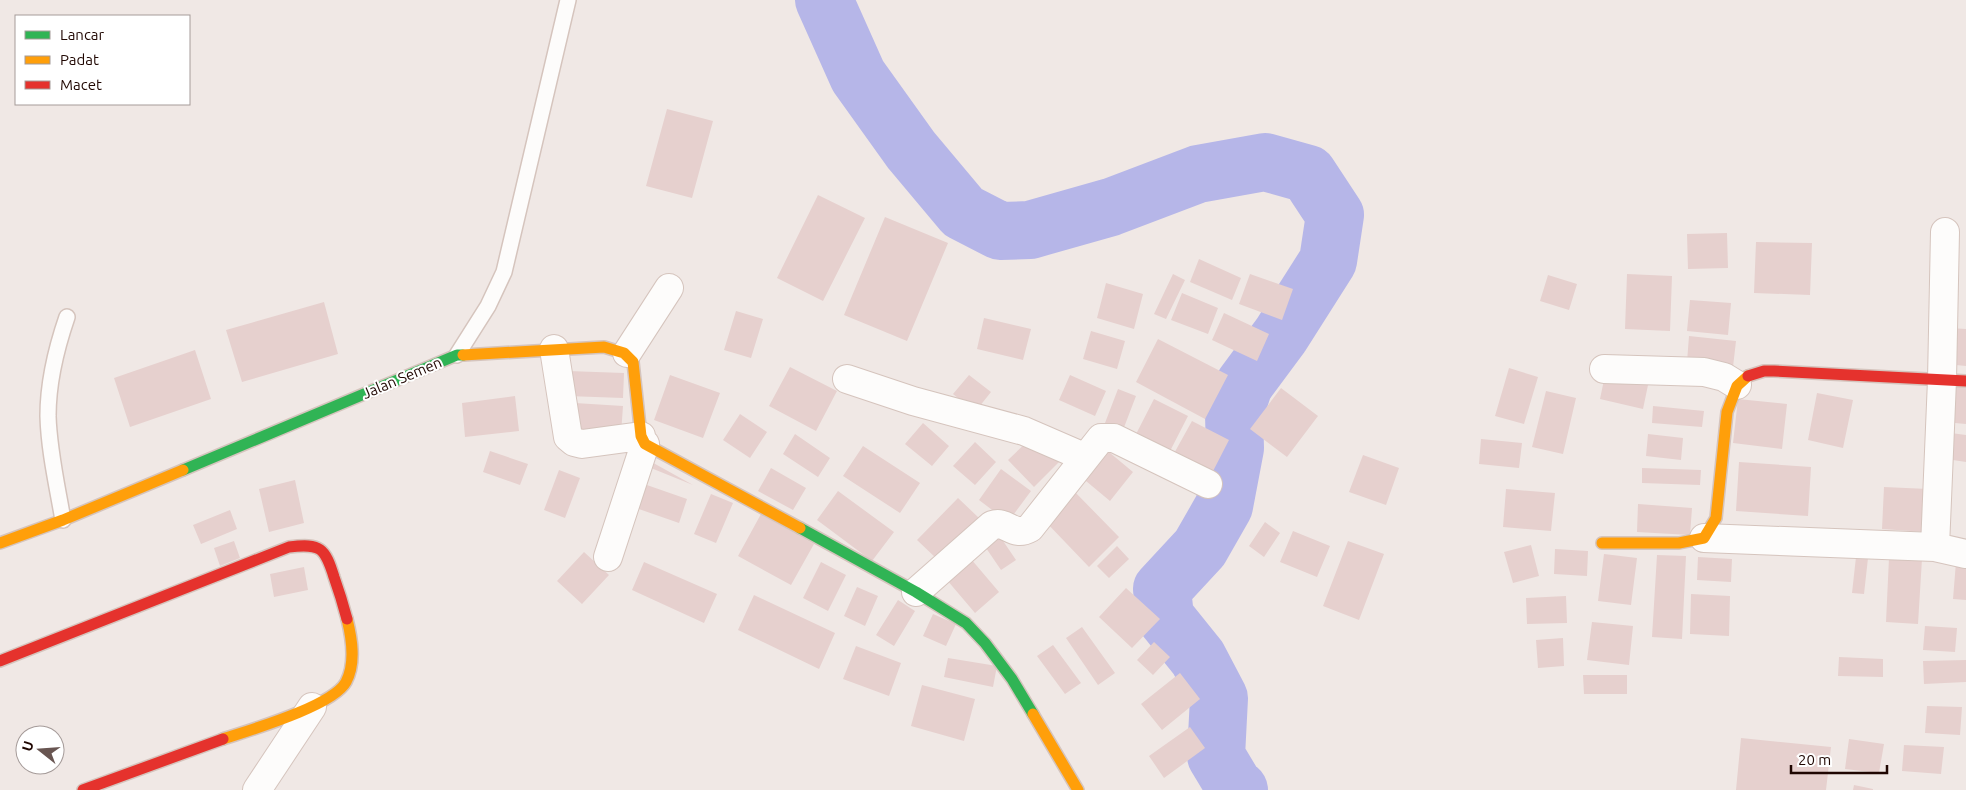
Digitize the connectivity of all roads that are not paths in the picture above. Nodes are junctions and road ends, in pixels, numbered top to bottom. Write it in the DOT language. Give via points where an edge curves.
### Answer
graph roads {
  1 [pos="568,0"];
  2 [pos="1945,232"];
  3 [pos="669,288"];
  4 [pos="67,317"];
  5 [pos="554,349"];
  6 [pos="627,353"];
  7 [pos="457,356"];
  8 [pos="1604,369"];
  9 [pos="846,379"];
  10 [pos="1954,381"];
  11 [pos="1737,385"];
  12 [pos="643,440"];
  13 [pos="1084,457"];
  14 [pos="1208,484"];
  15 [pos="63,520"];
  16 [pos="1704,538"];
  17 [pos="0,543"];
  18 [pos="1602,543"];
  19 [pos="1935,547"];
  20 [pos="1966,554"];
  21 [pos="608,557"];
  22 [pos="916,592"];
  23 [pos="0,661"];
  24 [pos="312,707"];
  25 [pos="83,790"];
  26 [pos="257,790"];
  27 [pos="1078,790"];
  1 -- 7 [label="lane, Jalan Semen" via="504,272 488,306"];
  2 -- 10 [label="street"];
  3 -- 6 [label="street"];
  4 -- 15 [label="lane" via="55,354 48,415"];
  5 -- 6 [label="street" via="604,347"];
  5 -- 7 [label="street"];
  5 -- 12 [label="street" via="568,437 582,444"];
  6 -- 12 [label="street" via="635,372"];
  7 -- 15 [label="street, Jalan Semen"];
  8 -- 11 [label="street" via="1704,372 1724,377"];
  9 -- 13 [label="street" via="1024,431"];
  10 -- 11 [label="street" via="1760,371"];
  10 -- 19 [label="street"];
  11 -- 16 [label="street" via="1727,412 1716,518"];
  12 -- 21 [label="street"];
  12 -- 22 [label="street" via="654,450"];
  13 -- 14 [label="street" via="1101,438 1109,437"];
  13 -- 22 [label="street" via="1030,528 1016,532 1000,524 992,525"];
  15 -- 17 [label="street, Jalan Semen"];
  16 -- 18 [label="street" via="1679,543"];
  16 -- 19 [label="street"];
  19 -- 20 [label="street"];
  22 -- 27 [label="street" via="966,623 985,643 1012,679"];
  23 -- 24 [label="street" via="289,547 312,546 321,549 328,557 353,641 352,663 346,682 332,696"];
  24 -- 25 [label="street"];
  24 -- 26 [label="street"];
}
